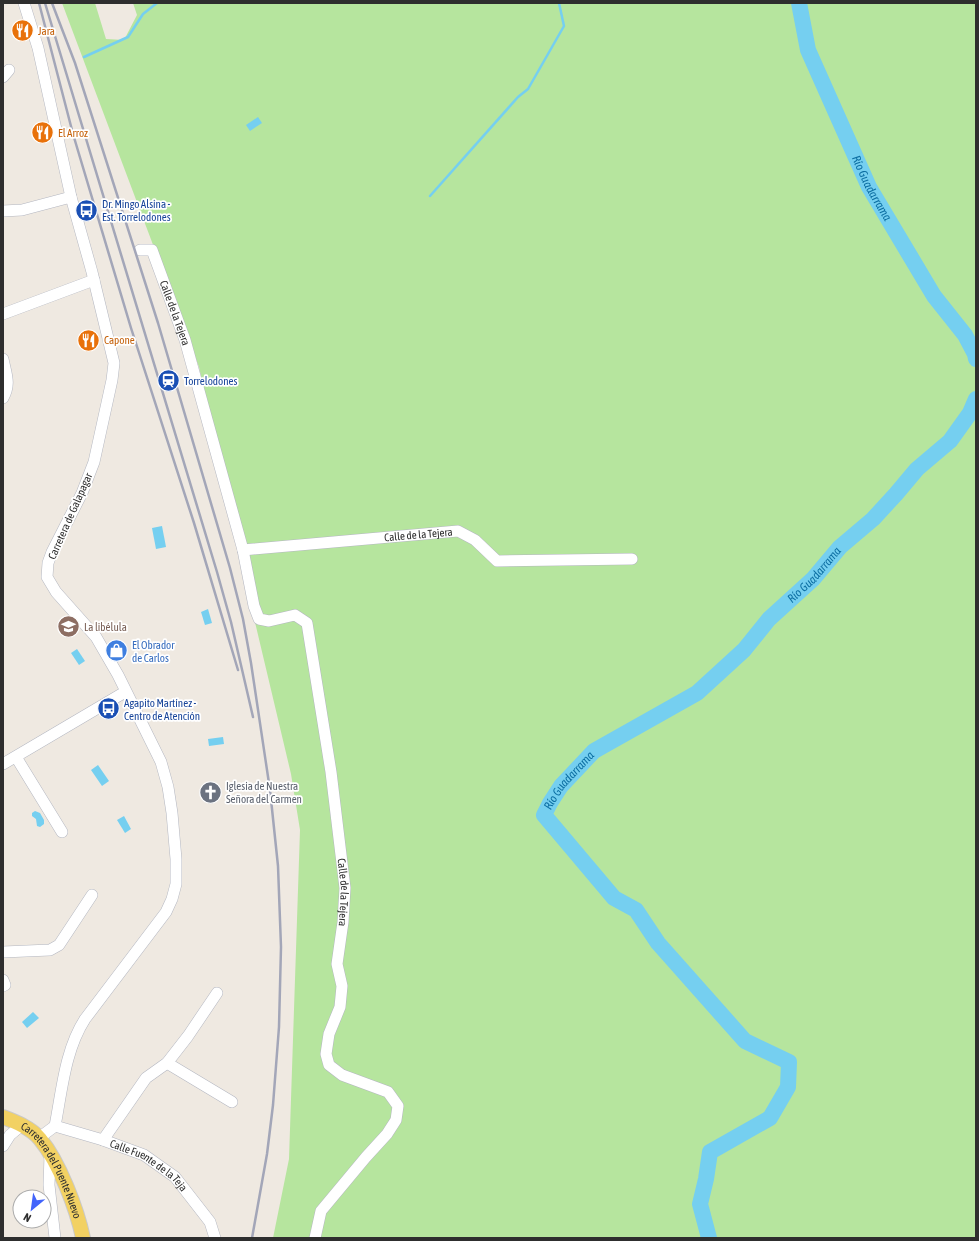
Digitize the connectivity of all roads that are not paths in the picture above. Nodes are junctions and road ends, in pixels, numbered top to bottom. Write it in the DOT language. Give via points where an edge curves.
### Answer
graph roads {
  1 [pos="24,3"];
  2 [pos="70,197"];
  3 [pos="3,211"];
  4 [pos="140,250"];
  5 [pos="94,280"];
  6 [pos="3,314"];
  7 [pos="3,360"];
  8 [pos="3,398"];
  9 [pos="243,550"];
  10 [pos="632,559"];
  11 [pos="125,692"];
  12 [pos="16,757"];
  13 [pos="3,764"];
  14 [pos="62,832"];
  15 [pos="92,895"];
  16 [pos="3,952"];
  17 [pos="217,993"];
  18 [pos="167,1063"];
  19 [pos="232,1102"];
  20 [pos="3,1117"];
  21 [pos="22,1125"];
  22 [pos="55,1126"];
  23 [pos="39,1138"];
  24 [pos="103,1140"];
  25 [pos="3,1146"];
  26 [pos="50,1155"];
  27 [pos="55,1238"];
  28 [pos="83,1238"];
  29 [pos="215,1238"];
  30 [pos="315,1238"];
  1 -- 2 [label="street" via="38,48"];
  2 -- 3 [label="street" via="22,210"];
  2 -- 5 [label="street"];
  4 -- 9 [label="street, Calle de la Tejera" via="152,250 185,340"];
  5 -- 6 [label="street"];
  5 -- 11 [label="street, Carretera de Galapagar" via="114,363 112,380 94,462 82,493 52,552 47,577 56,592 96,637"];
  7 -- 8 [label="street" via="8,385"];
  9 -- 10 [label="street, Calle de la Tejera" via="458,531 475,540 497,561"];
  9 -- 30 [label="street, Calle de la Tejera" via="259,619 269,621 295,615 307,623 331,772 345,888 337,964 342,986 340,1007 329,1034 326,1054 329,1065 342,1075 388,1092 398,1106 396,1120 387,1134 321,1211"];
  11 -- 12 [label="street"];
  11 -- 22 [label="street, Carretera de Galapagar" via="161,762 168,787 176,858 176,884 166,912 77,1031 67,1064"];
  12 -- 13 [label="street"];
  12 -- 14 [label="street"];
  15 -- 16 [label="street" via="59,945 50,950"];
  17 -- 18 [label="street"];
  18 -- 19 [label="street"];
  18 -- 24 [label="street" via="146,1078"];
  20 -- 21 [label="main road, Carretera del Puente Nuevo"];
  21 -- 23 [label="main road, Carretera del Puente Nuevo"];
  21 -- 25 [label="street" via="10,1135"];
  22 -- 23 [label="street"];
  22 -- 24 [label="street, Calle Fuente de la Teja"];
  23 -- 26 [label="main road, Carretera del Puente Nuevo"];
  24 -- 29 [label="street, Calle Fuente de la Teja" via="144,1156 175,1177 210,1222"];
  26 -- 27 [label="street" via="49,1185"];
  26 -- 28 [label="main road, Carretera del Puente Nuevo" via="74,1206"];
}
